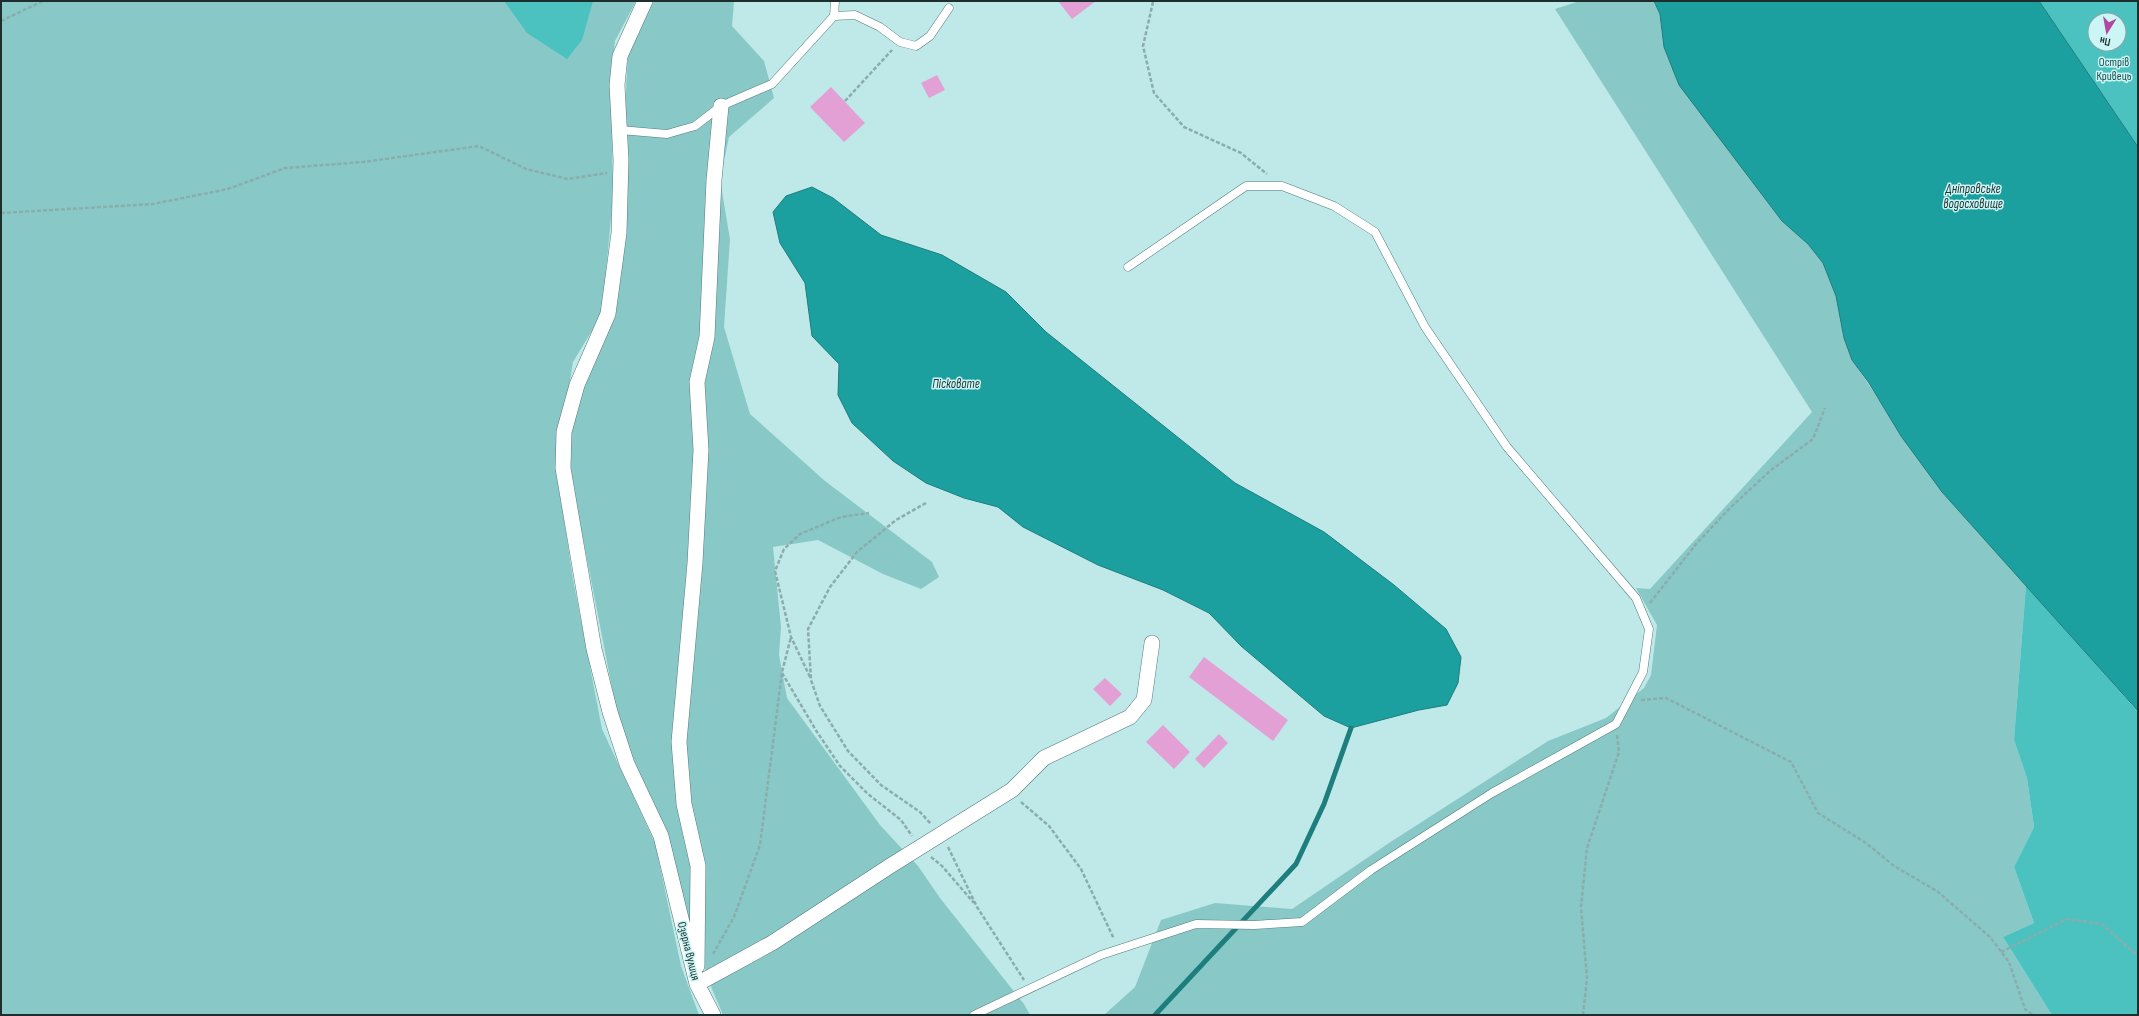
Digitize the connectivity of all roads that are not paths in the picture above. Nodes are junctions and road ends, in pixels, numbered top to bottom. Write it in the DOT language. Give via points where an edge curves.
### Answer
graph roads {
  1 [pos="645,1"];
  2 [pos="835,1"];
  3 [pos="949,8"];
  4 [pos="834,16"];
  5 [pos="721,106"];
  6 [pos="620,130"];
  7 [pos="1128,267"];
  8 [pos="1152,643"];
  9 [pos="697,984"];
  10 [pos="713,1015"];
  11 [pos="974,1015"];
  1 -- 6 [label="street, Озерна вулиця" via="620,56 617,85"];
  2 -- 4 [label="lane"];
  3 -- 4 [label="lane" via="930,36 916,46 900,42 880,27 855,15"];
  4 -- 5 [label="lane" via="772,84"];
  5 -- 6 [label="lane" via="696,126 667,134"];
  5 -- 9 [label="street" via="714,180 707,337 696,382 701,450 695,564 679,742 684,804 698,866"];
  6 -- 9 [label="street, Озерна вулиця" via="619,233 608,314 577,385 564,432 563,468 594,649 610,712 627,764 661,836"];
  7 -- 11 [label="lane" via="1246,186 1282,186 1334,206 1375,232 1425,327 1506,447 1636,598 1649,629 1643,672 1616,724 1492,792 1371,870 1302,922 1254,925 1196,924 1101,955"];
  8 -- 9 [label="street" via="1144,700 1130,717 1044,758 1012,790 772,943"];
  9 -- 10 [label="street, Озерна вулиця"];
}
